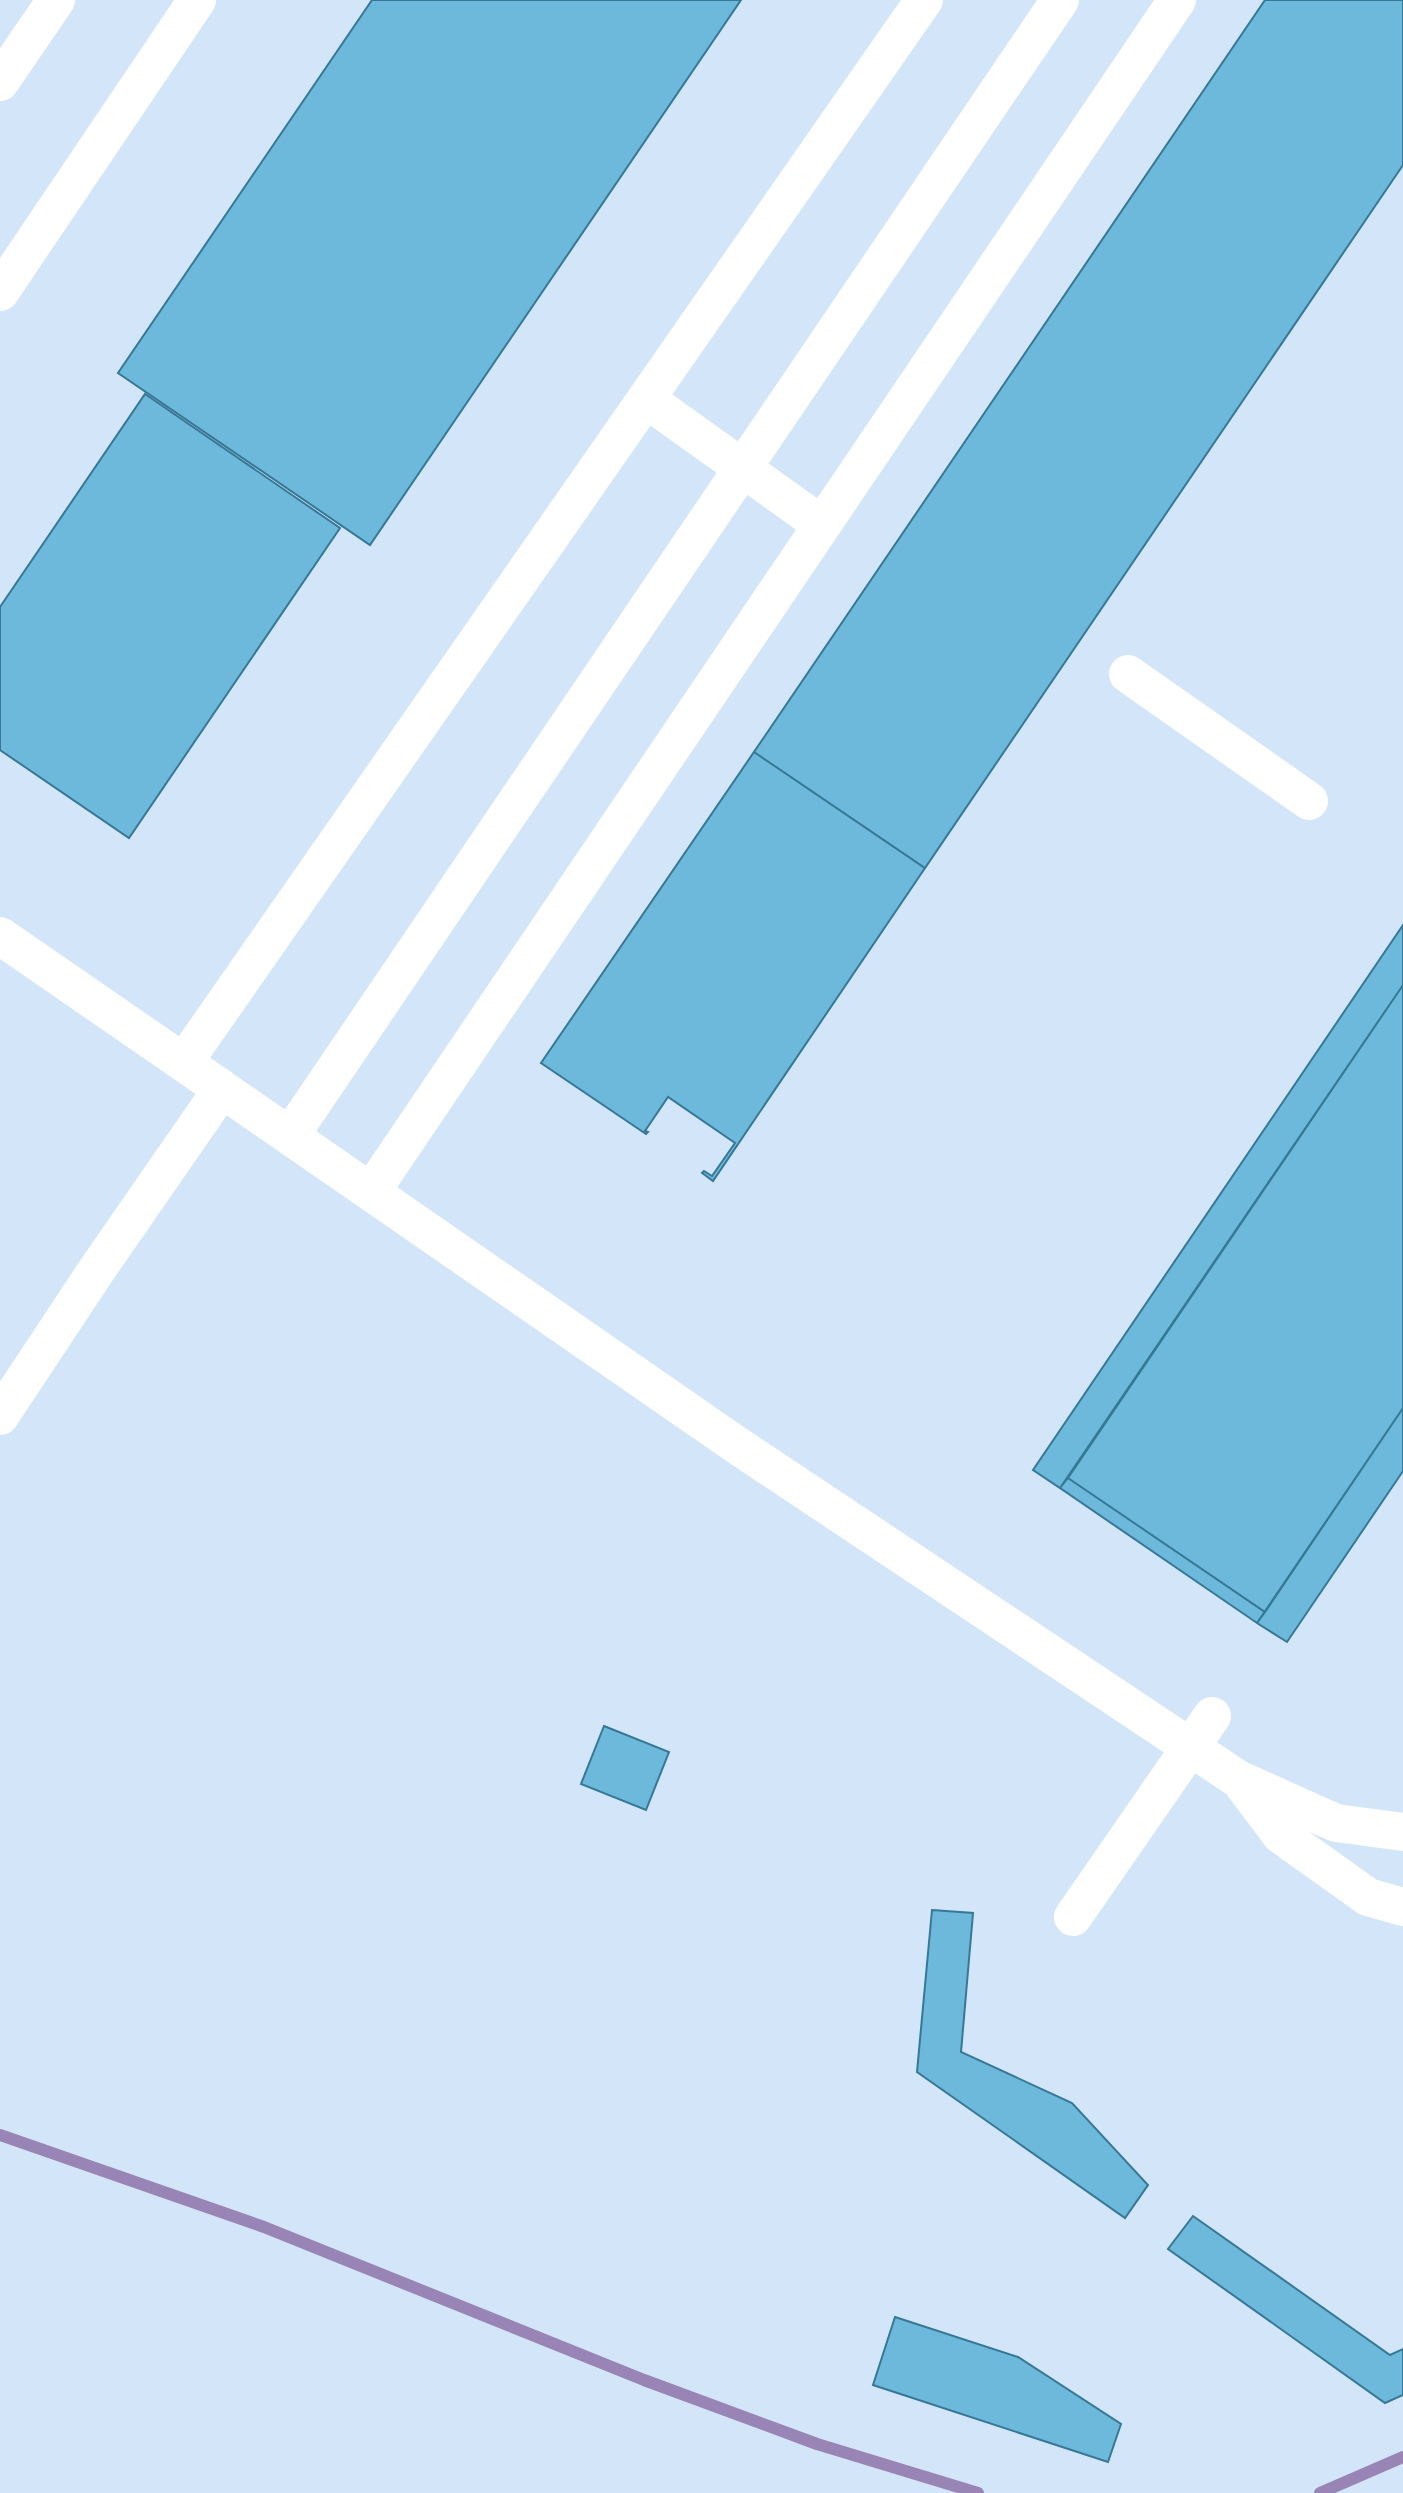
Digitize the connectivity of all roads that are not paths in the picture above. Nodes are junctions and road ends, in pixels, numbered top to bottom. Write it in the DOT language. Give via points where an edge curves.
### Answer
graph roads {
  1 [pos="55,0"];
  2 [pos="197,0"];
  3 [pos="924,0"];
  4 [pos="1060,0"];
  5 [pos="1177,0"];
  6 [pos="0,82"];
  7 [pos="0,292"];
  8 [pos="646,399"];
  9 [pos="742,468"];
  10 [pos="822,525"];
  11 [pos="1128,674"];
  12 [pos="1309,801"];
  13 [pos="0,936"];
  14 [pos="184,1062"];
  15 [pos="222,1089"];
  16 [pos="290,1136"];
  17 [pos="371,1192"];
  18 [pos="0,1416"];
  19 [pos="1212,1716"];
  20 [pos="1190,1747"];
  21 [pos="1238,1779"];
  22 [pos="1403,1832"];
  23 [pos="1403,1907"];
  24 [pos="1073,1917"];
  1 -- 6 [label="lane"];
  2 -- 7 [label="lane"];
  3 -- 8 [label="lane"];
  4 -- 9 [label="lane"];
  5 -- 10 [label="lane"];
  8 -- 9 [label="lane"];
  8 -- 14 [label="lane"];
  9 -- 10 [label="lane"];
  9 -- 16 [label="lane"];
  10 -- 17 [label="lane"];
  11 -- 12 [label="lane"];
  13 -- 14 [label="lane"];
  14 -- 15 [label="lane"];
  15 -- 16 [label="lane"];
  15 -- 18 [label="lane"];
  16 -- 17 [label="lane"];
  17 -- 20 [label="lane" via="738,1446"];
  19 -- 20 [label="lane"];
  20 -- 21 [label="lane"];
  20 -- 24 [label="lane"];
  21 -- 22 [label="lane" via="1336,1823"];
  21 -- 23 [label="lane" via="1281,1835 1368,1897"];
}
